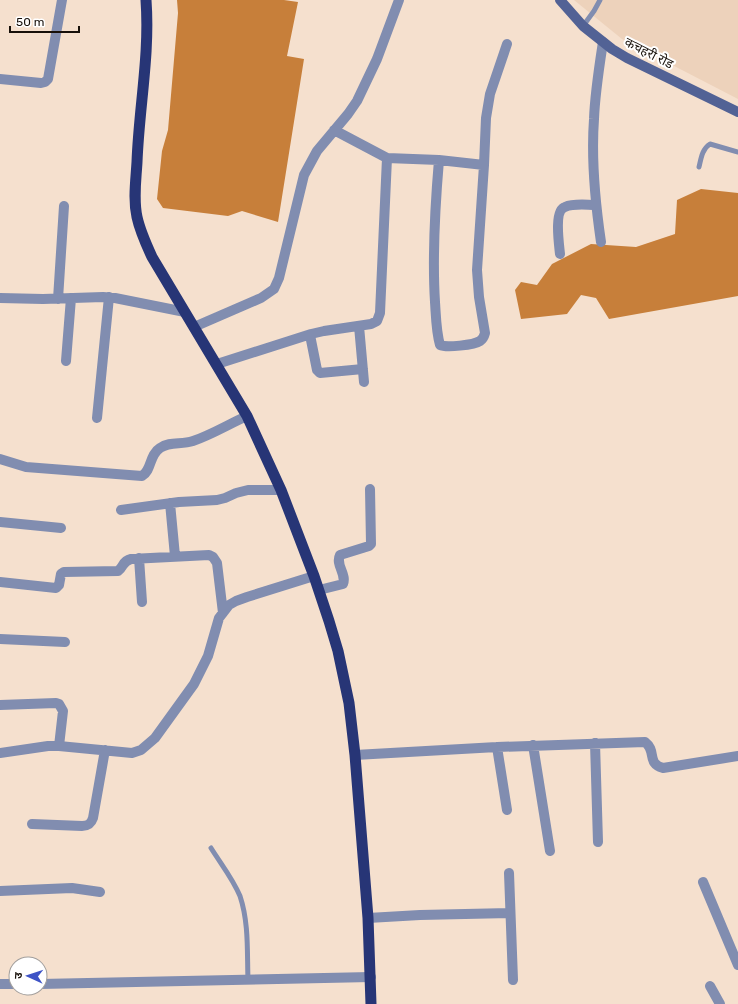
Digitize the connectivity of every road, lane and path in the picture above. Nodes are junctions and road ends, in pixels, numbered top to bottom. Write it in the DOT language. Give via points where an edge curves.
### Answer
graph roads {
  1 [pos="62,0"];
  2 [pos="146,0"];
  3 [pos="399,0"];
  4 [pos="560,0"];
  5 [pos="600,0"];
  6 [pos="583,26"];
  7 [pos="603,42"];
  8 [pos="507,44"];
  9 [pos="0,79"];
  10 [pos="738,112"];
  11 [pos="334,130"];
  12 [pos="738,152"];
  13 [pos="387,158"];
  14 [pos="439,160"];
  15 [pos="484,165"];
  16 [pos="699,167"];
  17 [pos="596,205"];
  18 [pos="64,206"];
  19 [pos="601,242"];
  20 [pos="560,254"];
  21 [pos="109,297"];
  22 [pos="0,298"];
  23 [pos="71,298"];
  24 [pos="58,299"];
  25 [pos="185,312"];
  26 [pos="359,326"];
  27 [pos="194,327"];
  28 [pos="310,334"];
  29 [pos="66,361"];
  30 [pos="217,364"];
  31 [pos="363,370"];
  32 [pos="364,382"];
  33 [pos="247,416"];
  34 [pos="97,418"];
  35 [pos="0,459"];
  36 [pos="370,489"];
  37 [pos="281,490"];
  38 [pos="170,503"];
  39 [pos="121,510"];
  40 [pos="0,522"];
  41 [pos="61,528"];
  42 [pos="175,556"];
  43 [pos="139,558"];
  44 [pos="314,576"];
  45 [pos="0,582"];
  46 [pos="319,590"];
  47 [pos="142,602"];
  48 [pos="223,613"];
  49 [pos="0,639"];
  50 [pos="65,642"];
  51 [pos="0,705"];
  52 [pos="595,743"];
  53 [pos="533,745"];
  54 [pos="59,746"];
  55 [pos="497,747"];
  56 [pos="105,750"];
  57 [pos="0,754"];
  58 [pos="355,755"];
  59 [pos="738,756"];
  60 [pos="507,810"];
  61 [pos="32,824"];
  62 [pos="598,842"];
  63 [pos="211,848"];
  64 [pos="550,850"];
  65 [pos="508,873"];
  66 [pos="703,882"];
  67 [pos="0,891"];
  68 [pos="100,892"];
  69 [pos="510,913"];
  70 [pos="368,918"];
  71 [pos="738,965"];
  72 [pos="371,977"];
  73 [pos="248,980"];
  74 [pos="513,980"];
  75 [pos="48,984"];
  76 [pos="710,986"];
  77 [pos="371,1004"];
  78 [pos="720,1004"];
  1 -- 9 [label="street" via="48,80 40,83"];
  2 -- 25 [label="highway" via="148,26 138,146 136,215 152,257"];
  3 -- 11 [label="street" via="366,84"];
  4 -- 6 [label="main road, कचहरी रोड"];
  5 -- 6 [label="lane"];
  6 -- 7 [label="main road, कचहरी रोड"];
  7 -- 10 [label="main road, कचहरी रोड" via="627,58"];
  7 -- 17 [label="street" via="598,71 593,141"];
  8 -- 15 [label="street" via="487,106"];
  11 -- 13 [label="street"];
  11 -- 27 [label="street" via="317,151 304,176 279,278 274,289 260,298"];
  12 -- 16 [label="lane" via="710,144 703,152"];
  13 -- 14 [label="street"];
  13 -- 26 [label="street" via="380,313 377,321"];
  14 -- 15 [label="street"];
  14 -- 15 [label="street" via="433,255 438,340 443,347 479,342 484,338 477,270"];
  17 -- 19 [label="street"];
  17 -- 20 [label="street" via="570,206 560,210"];
  18 -- 24 [label="street"];
  21 -- 23 [label="street"];
  21 -- 25 [label="street"];
  21 -- 34 [label="street"];
  22 -- 24 [label="street"];
  23 -- 24 [label="street"];
  23 -- 29 [label="street"];
  25 -- 27 [label="highway"];
  26 -- 28 [label="street"];
  26 -- 31 [label="street"];
  27 -- 30 [label="highway"];
  28 -- 30 [label="street"];
  28 -- 31 [label="street" via="317,370 320,373"];
  30 -- 33 [label="highway"];
  31 -- 32 [label="street"];
  33 -- 35 [label="street" via="192,442 171,443 160,448 155,452 146,474 142,476 26,467"];
  33 -- 37 [label="highway"];
  36 -- 46 [label="street" via="371,544 340,555 338,558 344,578 343,584"];
  37 -- 38 [label="street" via="248,490 217,500"];
  37 -- 44 [label="highway"];
  38 -- 39 [label="street"];
  38 -- 42 [label="street"];
  40 -- 41 [label="street"];
  42 -- 43 [label="street"];
  42 -- 48 [label="street" via="213,557 219,570"];
  43 -- 45 [label="street" via="127,560 118,570 64,572 56,588"];
  43 -- 47 [label="street"];
  44 -- 46 [label="highway"];
  44 -- 48 [label="street" via="236,601"];
  46 -- 58 [label="highway" via="341,666 349,703"];
  48 -- 56 [label="street" via="219,618 208,656 194,684 155,738 148,746 137,752"];
  49 -- 50 [label="street"];
  51 -- 54 [label="street" via="59,704 62,710"];
  52 -- 53 [label="street"];
  52 -- 59 [label="street" via="645,742 649,745 654,763 663,768"];
  52 -- 62 [label="street"];
  53 -- 55 [label="street"];
  53 -- 64 [label="street"];
  54 -- 56 [label="street"];
  54 -- 57 [label="street"];
  55 -- 58 [label="street"];
  55 -- 60 [label="street"];
  56 -- 61 [label="street" via="91,823 87,826"];
  58 -- 70 [label="highway"];
  63 -- 73 [label="lane" via="233,883 243,907 247,929"];
  65 -- 69 [label="street"];
  66 -- 71 [label="street"];
  67 -- 68 [label="street" via="72,888"];
  69 -- 70 [label="street" via="420,914"];
  69 -- 74 [label="street"];
  70 -- 72 [label="highway"];
  72 -- 73 [label="street"];
  72 -- 77 [label="highway"];
  73 -- 75 [label="street"];
  76 -- 78 [label="street"];
}
